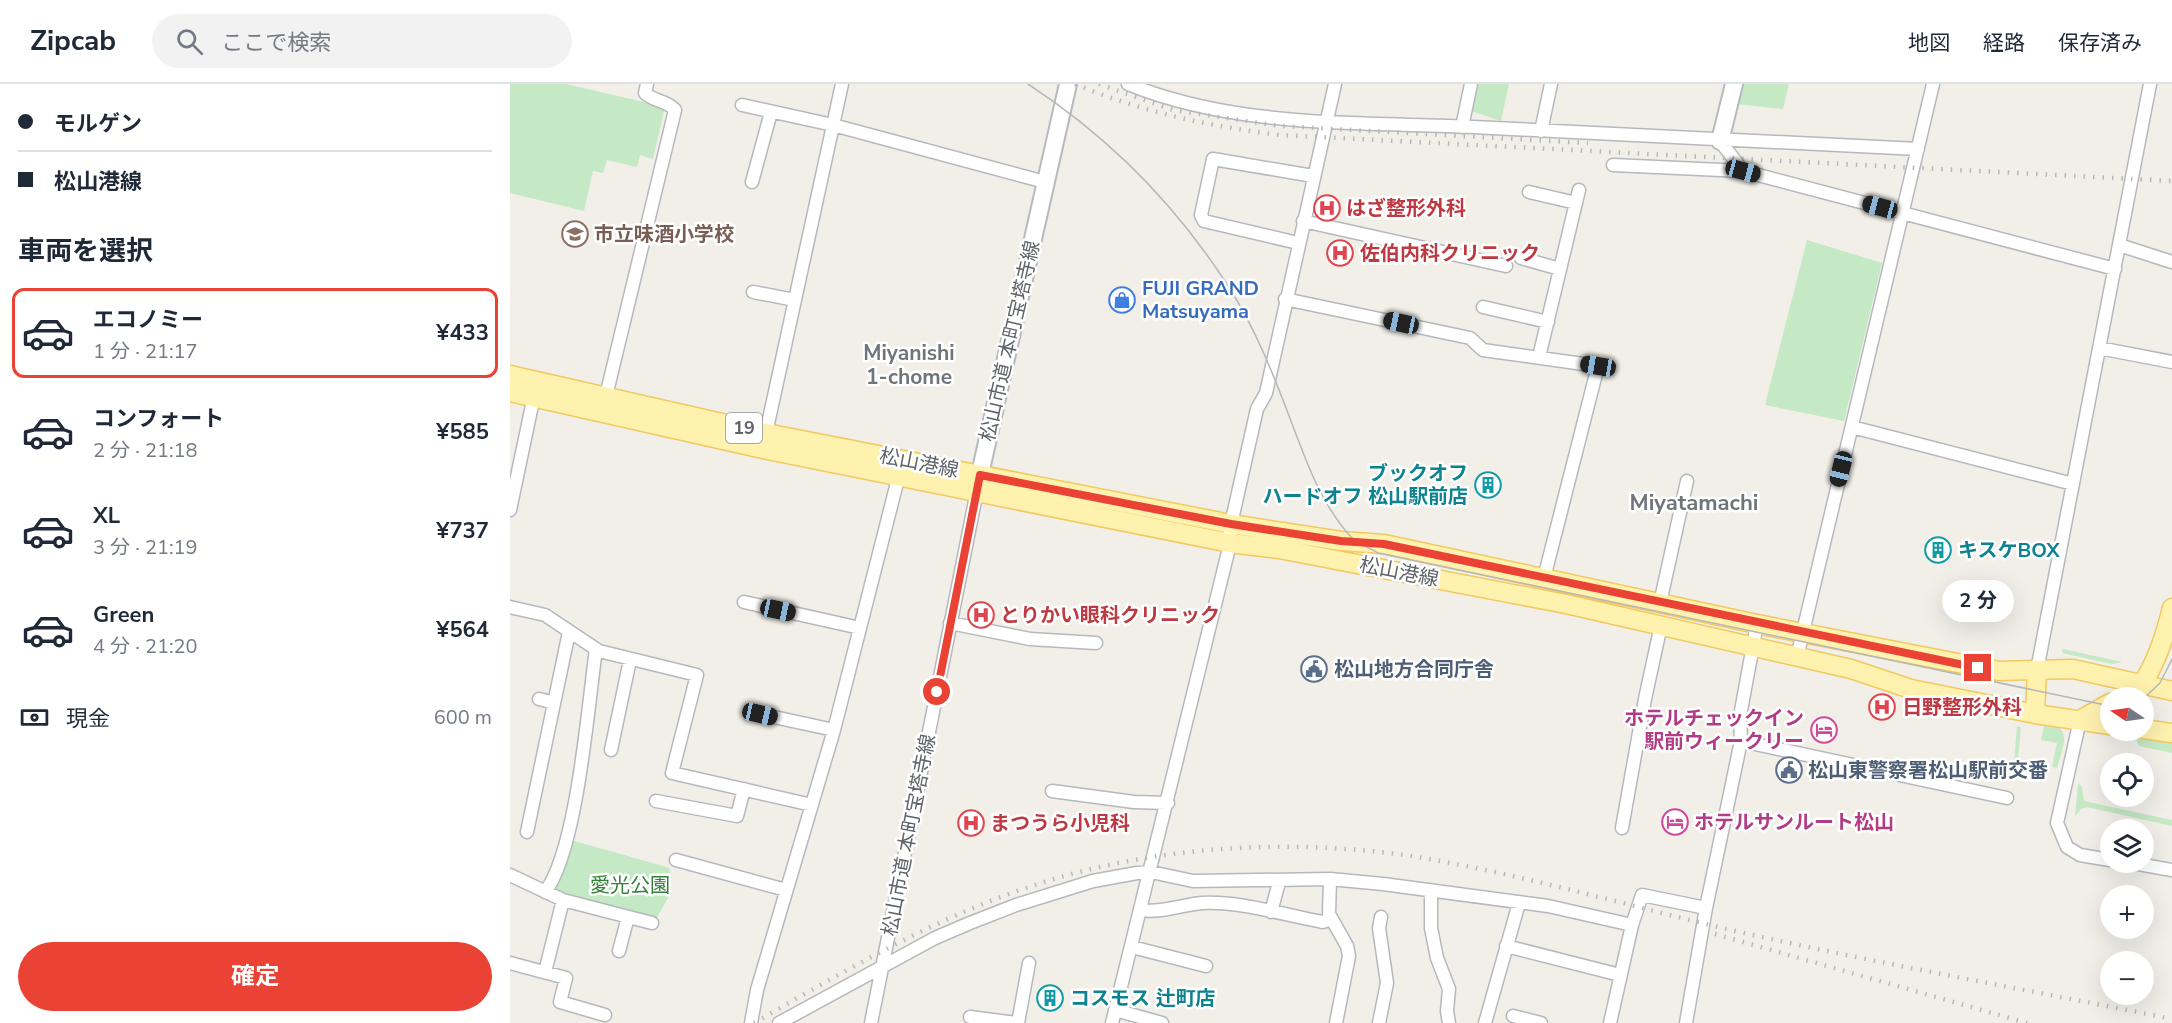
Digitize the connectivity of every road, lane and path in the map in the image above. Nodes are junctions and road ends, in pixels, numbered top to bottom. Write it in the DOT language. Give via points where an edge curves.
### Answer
graph roads {
  1 [pos="647,84"];
  2 [pos="842,84"];
  3 [pos="1068,84"];
  4 [pos="1128,84"];
  5 [pos="1335,84"];
  6 [pos="1471,84"];
  7 [pos="1551,84"];
  8 [pos="1734,84"];
  9 [pos="1933,84"];
  10 [pos="2150,84"];
  11 [pos="742,105"];
  12 [pos="771,112"];
  13 [pos="1326,122"];
  14 [pos="833,126"];
  15 [pos="1462,127"];
  16 [pos="1541,131"];
  17 [pos="1720,141"];
  18 [pos="1918,149"];
  19 [pos="1613,165"];
  20 [pos="1743,171"];
  21 [pos="1313,176"];
  22 [pos="752,182"];
  23 [pos="1045,182"];
  24 [pos="1579,190"];
  25 [pos="1529,192"];
  26 [pos="1576,203"];
  27 [pos="1903,213"];
  28 [pos="1303,221"];
  29 [pos="1298,243"];
  30 [pos="2119,245"];
  31 [pos="1521,258"];
  32 [pos="2172,262"];
  33 [pos="1506,266"];
  34 [pos="1560,269"];
  35 [pos="2115,269"];
  36 [pos="753,291"];
  37 [pos="1285,299"];
  38 [pos="795,300"];
  39 [pos="1483,307"];
  40 [pos="1548,322"];
  41 [pos="2099,348"];
  42 [pos="1539,357"];
  43 [pos="2172,362"];
  44 [pos="510,375"];
  45 [pos="536,389"];
  46 [pos="510,392"];
  47 [pos="606,396"];
  48 [pos="1852,426"];
  49 [pos="766,433"];
  50 [pos="899,475"];
  51 [pos="1687,481"];
  52 [pos="978,483"];
  53 [pos="2073,484"];
  54 [pos="510,510"];
  55 [pos="1231,524"];
  56 [pos="1230,543"];
  57 [pos="1544,578"];
  58 [pos="760,592"];
  59 [pos="1660,603"];
  60 [pos="510,607"];
  61 [pos="2172,608"];
  62 [pos="950,623"];
  63 [pos="1757,624"];
  64 [pos="1661,626"];
  65 [pos="860,628"];
  66 [pos="569,632"];
  67 [pos="1801,632"];
  68 [pos="1096,643"];
  69 [pos="1754,648"];
  70 [pos="596,650"];
  71 [pos="1797,657"];
  72 [pos="630,660"];
  73 [pos="2037,670"];
  74 [pos="2125,687"];
  75 [pos="2139,687"];
  76 [pos="2154,691"];
  77 [pos="2172,691"];
  78 [pos="539,699"];
  79 [pos="554,703"];
  80 [pos="2100,709"];
  81 [pos="760,714"];
  82 [pos="2034,714"];
  83 [pos="2080,720"];
  84 [pos="2100,723"];
  85 [pos="834,730"];
  86 [pos="2154,730"];
  87 [pos="2172,733"];
  88 [pos="1741,741"];
  89 [pos="611,750"];
  90 [pos="744,789"];
  91 [pos="1052,791"];
  92 [pos="2007,798"];
  93 [pos="656,801"];
  94 [pos="1168,803"];
  95 [pos="812,805"];
  96 [pos="1622,828"];
  97 [pos="527,832"];
  98 [pos="2100,858"];
  99 [pos="676,860"];
  100 [pos="2154,867"];
  101 [pos="2172,870"];
  102 [pos="1151,872"];
  103 [pos="510,875"];
  104 [pos="1330,879"];
  105 [pos="1278,886"];
  106 [pos="786,890"];
  107 [pos="1431,891"];
  108 [pos="545,892"];
  109 [pos="563,900"];
  110 [pos="1519,903"];
  111 [pos="1706,908"];
  112 [pos="1141,910"];
  113 [pos="1271,912"];
  114 [pos="628,917"];
  115 [pos="1331,919"];
  116 [pos="652,923"];
  117 [pos="1376,924"];
  118 [pos="1632,925"];
  119 [pos="1506,946"];
  120 [pos="1132,947"];
  121 [pos="619,951"];
  122 [pos="510,963"];
  123 [pos="1029,963"];
  124 [pos="1206,966"];
  125 [pos="882,968"];
  126 [pos="545,972"];
  127 [pos="1620,975"];
  128 [pos="1115,1010"];
  129 [pos="605,1015"];
  130 [pos="1514,1016"];
  131 [pos="976,1019"];
  132 [pos="751,1023"];
  133 [pos="779,1023"];
  134 [pos="871,1023"];
  135 [pos="1017,1023"];
  136 [pos="1112,1023"];
  137 [pos="1162,1023"];
  138 [pos="1336,1023"];
  139 [pos="1379,1023"];
  140 [pos="1449,1023"];
  141 [pos="1485,1023"];
  142 [pos="1541,1023"];
  143 [pos="1610,1023"];
  144 [pos="1686,1023"];
  1 -- 47 [label="street" via="645,93 650,98 670,104 675,110"];
  2 -- 14 [label="street"];
  3 -- 23 [label="street, 松山市道 本町宝塔寺線"];
  4 -- 13 [label="street" via="1161,97 1217,110"];
  5 -- 13 [label="street"];
  6 -- 15 [label="street"];
  7 -- 16 [label="street"];
  8 -- 17 [label="street"];
  9 -- 18 [label="street"];
  10 -- 30 [label="street"];
  11 -- 12 [label="street"];
  12 -- 14 [label="street"];
  12 -- 22 [label="street"];
  13 -- 15 [label="street"];
  13 -- 21 [label="street"];
  14 -- 23 [label="street"];
  14 -- 38 [label="street"];
  15 -- 16 [label="street"];
  16 -- 17 [label="street"];
  17 -- 18 [label="street"];
  17 -- 20 [label="street"];
  18 -- 27 [label="street"];
  19 -- 20 [label="street"];
  20 -- 27 [label="street"];
  21 -- 28 [label="street"];
  21 -- 29 [label="street" via="1213,159 1201,215 1204,221"];
  23 -- 52 [label="street, 松山市道 本町宝塔寺線"];
  24 -- 26 [label="street"];
  25 -- 26 [label="street"];
  26 -- 34 [label="street"];
  27 -- 35 [label="street"];
  27 -- 48 [label="street"];
  28 -- 29 [label="street"];
  28 -- 33 [label="street"];
  29 -- 37 [label="street"];
  30 -- 32 [label="street"];
  30 -- 35 [label="street"];
  31 -- 34 [label="street"];
  34 -- 40 [label="street"];
  35 -- 41 [label="street"];
  36 -- 38 [label="street"];
  37 -- 42 [label="street" via="1470,338 1483,350"];
  37 -- 55 [label="street" via="1266,393 1257,409"];
  38 -- 49 [label="street"];
  39 -- 40 [label="street"];
  40 -- 42 [label="street"];
  41 -- 43 [label="street"];
  41 -- 53 [label="street"];
  42 -- 57 [label="street" via="1598,366"];
  44 -- 45 [label="main road, 松山港線 / 19"];
  45 -- 46 [label="main road, 松山港線 / 19"];
  45 -- 47 [label="main road, 松山港線 / 19"];
  45 -- 50 [label="main road, 松山港線 / 19" via="752,447"];
  45 -- 54 [label="street"];
  47 -- 49 [label="main road, 松山港線 / 19"];
  48 -- 53 [label="street"];
  48 -- 67 [label="street"];
  49 -- 52 [label="main road, 松山港線 / 19"];
  50 -- 52 [label="main road, 松山港線 / 19"];
  50 -- 65 [label="street"];
  51 -- 59 [label="street"];
  52 -- 55 [label="main road, 松山港線 / 19"];
  52 -- 56 [label="main road, 松山港線 / 19"];
  52 -- 62 [label="street, 松山市道 本町宝塔寺線"];
  53 -- 73 [label="street"];
  55 -- 56 [label="street"];
  55 -- 57 [label="main road, 松山港線 / 19" via="1384,544"];
  56 -- 64 [label="main road, 松山港線 / 19" via="1566,604"];
  56 -- 94 [label="street"];
  57 -- 59 [label="main road, 松山港線 / 19"];
  58 -- 65 [label="street" via="751,604"];
  59 -- 63 [label="main road, 松山港線 / 19"];
  60 -- 66 [label="street" via="545,615"];
  61 -- 75 [label="main road" via="2163,643"];
  62 -- 68 [label="street" via="1030,639"];
  62 -- 125 [label="street, 松山市道 本町宝塔寺線"];
  63 -- 67 [label="main road, 松山港線 / 19"];
  63 -- 69 [label="street"];
  64 -- 69 [label="main road, 松山港線 / 19"];
  64 -- 96 [label="street"];
  65 -- 85 [label="street"];
  66 -- 70 [label="street"];
  66 -- 79 [label="street"];
  67 -- 71 [label="street"];
  67 -- 73 [label="main road, 松山港線 / 19" via="1999,671"];
  69 -- 71 [label="main road, 松山港線 / 19"];
  69 -- 88 [label="street" via="1740,716"];
  70 -- 72 [label="street"];
  70 -- 108 [label="street" via="566,840 556,874"];
  71 -- 82 [label="main road, 松山港線 / 19" via="1851,669 1911,689"];
  72 -- 89 [label="street"];
  72 -- 90 [label="street" via="697,675 672,773"];
  73 -- 74 [label="main road, 松山港線 / 19" via="2073,669"];
  73 -- 82 [label="main road"];
  76 -- 77 [label="main road, 松山港線 / 19"];
  78 -- 79 [label="street"];
  79 -- 97 [label="street"];
  80 -- 83 [label="main road"];
  81 -- 85 [label="street"];
  82 -- 83 [label="main road, 松山港線 / 19"];
  83 -- 84 [label="main road, 松山港線 / 19"];
  83 -- 98 [label="street" via="2057,823 2067,846 2080,855"];
  85 -- 95 [label="street"];
  86 -- 87 [label="main road"];
  88 -- 92 [label="street"];
  88 -- 111 [label="street"];
  90 -- 93 [label="street" via="737,816"];
  90 -- 95 [label="street"];
  91 -- 94 [label="street"];
  94 -- 102 [label="street"];
  95 -- 106 [label="street"];
  99 -- 106 [label="street"];
  100 -- 101 [label="street"];
  102 -- 104 [label="street" via="1193,881"];
  102 -- 112 [label="street"];
  102 -- 125 [label="street" via="1093,881 1016,905 935,938"];
  103 -- 108 [label="street"];
  104 -- 107 [label="street"];
  104 -- 115 [label="street"];
  105 -- 113 [label="street"];
  106 -- 132 [label="street"];
  107 -- 110 [label="street"];
  107 -- 140 [label="street" via="1432,936 1449,989"];
  108 -- 109 [label="street"];
  109 -- 114 [label="street"];
  109 -- 126 [label="street"];
  110 -- 118 [label="street"];
  110 -- 119 [label="street"];
  111 -- 118 [label="street" via="1642,895"];
  111 -- 144 [label="street"];
  112 -- 113 [label="street" via="1201,903"];
  112 -- 120 [label="street"];
  113 -- 115 [label="street" via="1323,922"];
  114 -- 116 [label="street"];
  114 -- 121 [label="street"];
  115 -- 138 [label="street" via="1349,956"];
  117 -- 139 [label="street" via="1387,983 1377,1004"];
  118 -- 127 [label="street"];
  119 -- 127 [label="street"];
  119 -- 141 [label="street"];
  120 -- 124 [label="street"];
  120 -- 128 [label="street"];
  122 -- 126 [label="street"];
  123 -- 135 [label="street"];
  125 -- 133 [label="street"];
  125 -- 134 [label="street, 松山市道 本町宝塔寺線"];
  126 -- 129 [label="street" via="566,978 560,1002"];
  127 -- 143 [label="street"];
  128 -- 136 [label="street"];
  128 -- 137 [label="street"];
  130 -- 142 [label="street"];
  131 -- 135 [label="street"];
}
